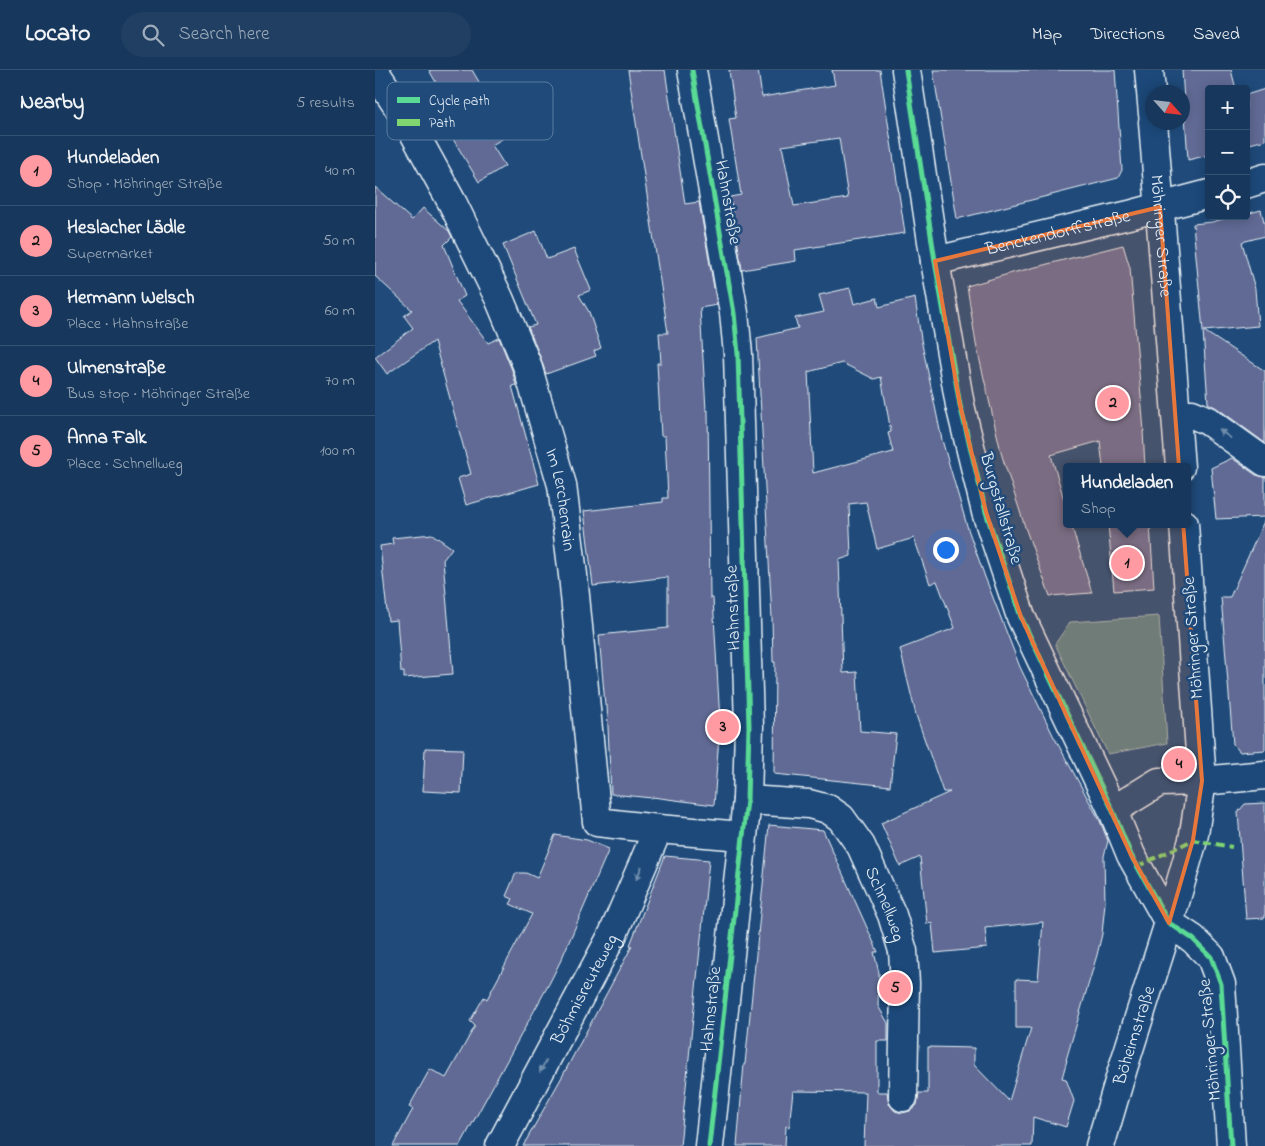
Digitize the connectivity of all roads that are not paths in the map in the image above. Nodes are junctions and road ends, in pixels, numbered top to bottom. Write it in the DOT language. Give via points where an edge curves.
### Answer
graph roads {
  1 [pos="692,70"];
  2 [pos="906,70"];
  3 [pos="1149,70"];
  4 [pos="375,72"];
  5 [pos="1150,85"];
  6 [pos="387,90"];
  7 [pos="1154,130"];
  8 [pos="418,140"];
  9 [pos="1265,178"];
  10 [pos="1250,183"];
  11 [pos="1205,195"];
  12 [pos="1159,207"];
  13 [pos="935,261"];
  14 [pos="1176,414"];
  15 [pos="1265,462"];
  16 [pos="1180,463"];
  17 [pos="1183,528"];
  18 [pos="1265,775"];
  19 [pos="1202,781"];
  20 [pos="747,800"];
  21 [pos="1120,806"];
  22 [pos="658,828"];
  23 [pos="743,836"];
  24 [pos="1169,923"];
  25 [pos="903,1097"];
  26 [pos="500,1146"];
  27 [pos="709,1146"];
  28 [pos="1100,1146"];
  29 [pos="1231,1146"];
  1 -- 20 [label="street, Hahnstraße" via="734,313 738,354 749,726"];
  2 -- 13 [label="street, Burgstallstraße"];
  3 -- 5 [label="street"];
  4 -- 6 [label="street, Im Lerchenrain"];
  7 -- 12 [label="street, Möhringer Straße"];
  8 -- 22 [label="street, Im Lerchenrain" via="499,298 527,365 562,485 597,822"];
  9 -- 10 [label="street"];
  11 -- 12 [label="street, Benckendorffstraße"];
  12 -- 13 [label="street, Benckendorffstraße"];
  12 -- 14 [label="street, Möhringer Straße"];
  13 -- 24 [label="street, Burgstallstraße" via="962,414 986,512 1021,617 1113,810 1131,855"];
  15 -- 14 [label="street, one-way" via="1208,422 1192,414"];
  14 -- 16 [label="street, Möhringer Straße"];
  17 -- 19 [label="street, Möhringer Straße"];
  18 -- 19 [label="street"];
  19 -- 21 [label="street" via="1159,782"];
  19 -- 24 [label="street, Möhringer Straße" via="1193,840"];
  20 -- 23 [label="street, Hahnstraße"];
  20 -- 25 [label="street, Schnellweg" via="809,804 828,809 841,818 861,846 892,915 903,951"];
  22 -- 23 [label="street, Im Lerchenrain"];
  22 -- 26 [label="street, Böhmisreuteweg, one-way" via="613,934"];
  23 -- 27 [label="street, Hahnstraße"];
  24 -- 28 [label="street, Böheimstraße"];
  24 -- 29 [label="street, Möhringer Straße" via="1193,939 1211,957 1221,984"];
}
